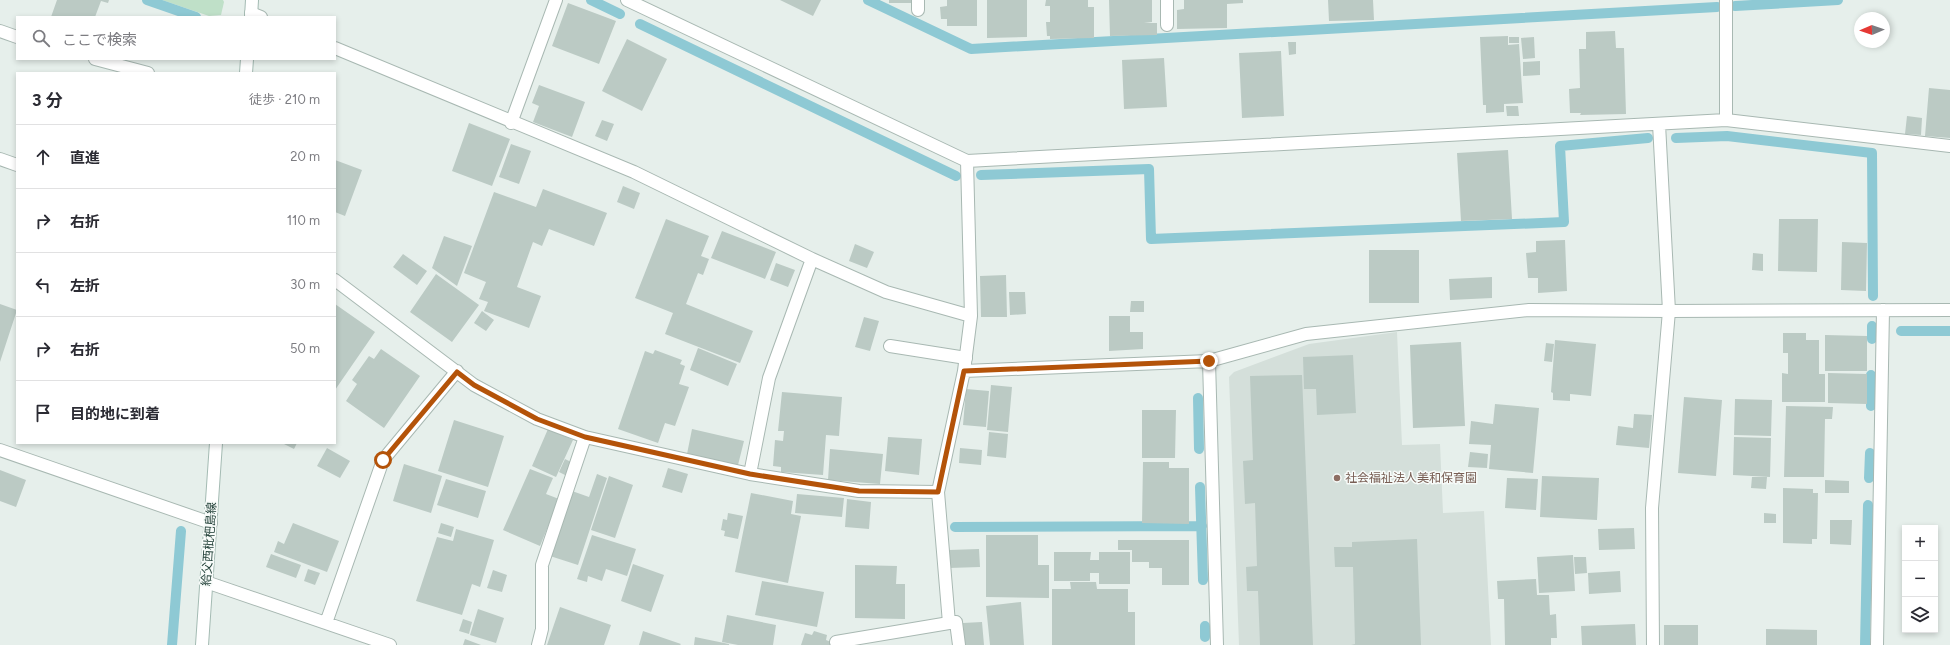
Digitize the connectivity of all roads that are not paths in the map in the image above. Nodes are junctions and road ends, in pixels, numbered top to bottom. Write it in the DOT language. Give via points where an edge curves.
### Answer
graph roads {
  1 [pos="252,0"];
  2 [pos="556,0"];
  3 [pos="627,0"];
  4 [pos="1167,0"];
  5 [pos="1726,0"];
  6 [pos="254,16"];
  7 [pos="1167,25"];
  8 [pos="0,31"];
  9 [pos="16,37"];
  10 [pos="336,48"];
  11 [pos="99,60"];
  12 [pos="247,60"];
  13 [pos="144,72"];
  14 [pos="246,72"];
  15 [pos="1726,120"];
  16 [pos="511,123"];
  17 [pos="1659,124"];
  18 [pos="1950,146"];
  19 [pos="0,159"];
  20 [pos="967,161"];
  21 [pos="16,165"];
  22 [pos="812,259"];
  23 [pos="336,281"];
  24 [pos="1883,310"];
  25 [pos="1950,310"];
  26 [pos="1669,311"];
  27 [pos="971,316"];
  28 [pos="890,346"];
  29 [pos="966,358"];
  30 [pos="1209,361"];
  31 [pos="964,371"];
  32 [pos="457,372"];
  33 [pos="585,437"];
  34 [pos="216,444"];
  35 [pos="0,450"];
  36 [pos="750,474"];
  37 [pos="938,492"];
  38 [pos="210,523"];
  39 [pos="206,582"];
  40 [pos="949,622"];
  41 [pos="326,623"];
  42 [pos="836,642"];
  43 [pos="202,645"];
  44 [pos="390,645"];
  45 [pos="538,645"];
  46 [pos="959,645"];
  47 [pos="1217,645"];
  48 [pos="1653,645"];
  49 [pos="1877,645"];
  1 -- 6 [label="street"];
  2 -- 16 [label="street"];
  3 -- 20 [label="street"];
  4 -- 7 [label="street"];
  5 -- 15 [label="street"];
  8 -- 9 [label="street"];
  10 -- 16 [label="street"];
  11 -- 13 [label="street"];
  12 -- 14 [label="street"];
  15 -- 17 [label="street"];
  15 -- 18 [label="street"];
  16 -- 22 [label="street" via="634,172"];
  17 -- 20 [label="street"];
  17 -- 26 [label="street"];
  19 -- 21 [label="street"];
  20 -- 27 [label="street"];
  22 -- 27 [label="street" via="886,292"];
  22 -- 36 [label="street" via="769,378"];
  23 -- 32 [label="street"];
  24 -- 25 [label="street"];
  24 -- 26 [label="street"];
  24 -- 49 [label="street"];
  26 -- 30 [label="street" via="1529,310 1306,334"];
  26 -- 48 [label="street" via="1652,508"];
  27 -- 29 [label="street"];
  28 -- 29 [label="street"];
  29 -- 31 [label="street"];
  30 -- 31 [label="street"];
  30 -- 47 [label="street"];
  31 -- 37 [label="street"];
  32 -- 33 [label="street" via="474,385 537,419"];
  32 -- 41 [label="street" via="383,460"];
  33 -- 36 [label="street"];
  33 -- 45 [label="street" via="542,565 542,629"];
  34 -- 38 [label="street, 給父西枇杷島線"];
  35 -- 38 [label="street"];
  36 -- 37 [label="street" via="859,491"];
  37 -- 40 [label="street"];
  38 -- 39 [label="street, 給父西枇杷島線"];
  39 -- 41 [label="street"];
  39 -- 43 [label="street, 給父西枇杷島線"];
  40 -- 42 [label="street"];
  40 -- 46 [label="street" via="956,622"];
  41 -- 44 [label="street"];
}
